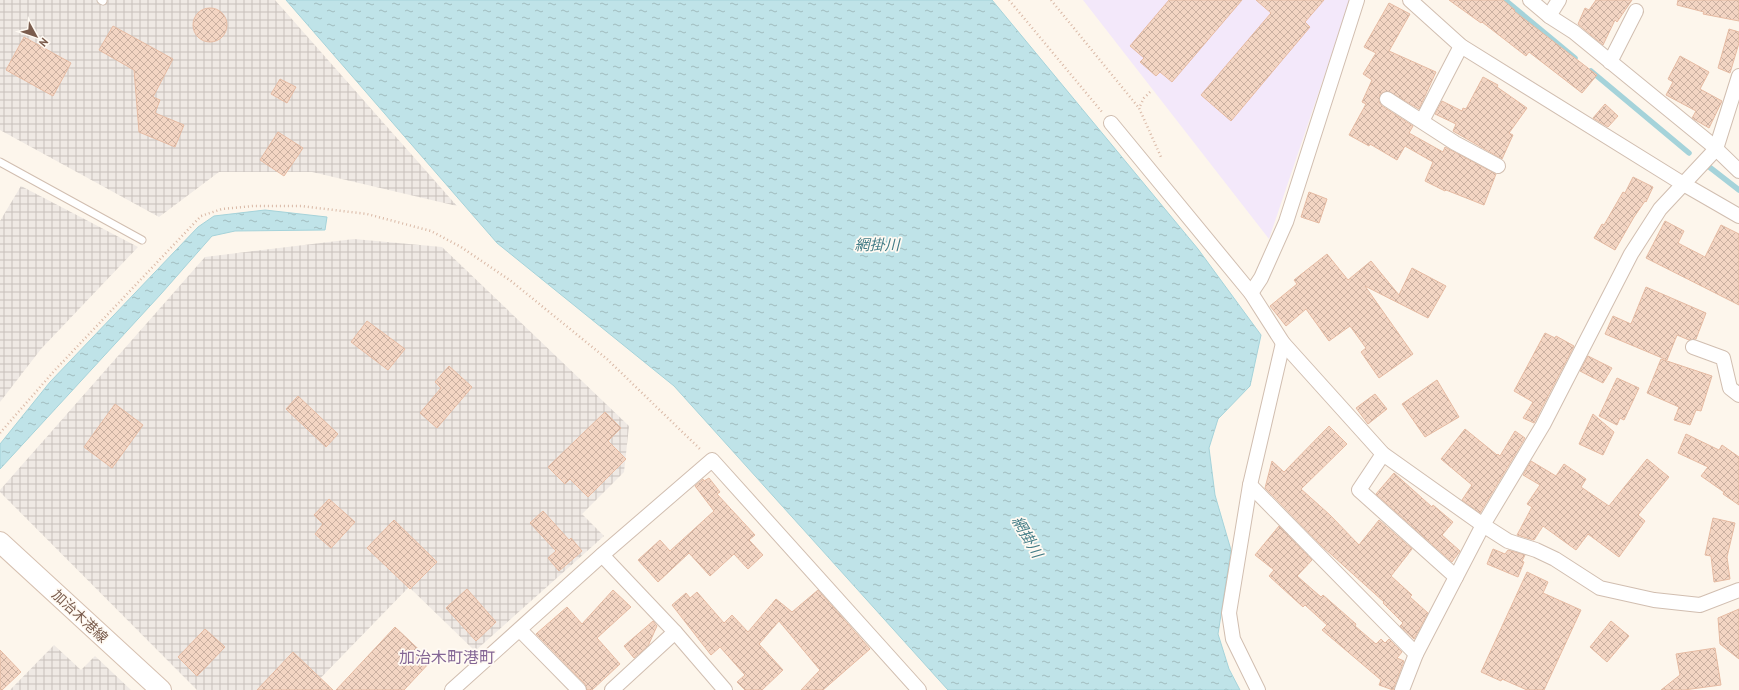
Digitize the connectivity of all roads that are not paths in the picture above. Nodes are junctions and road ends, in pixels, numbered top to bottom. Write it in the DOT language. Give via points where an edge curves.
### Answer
graph roads {
  1 [pos="1357,0"];
  2 [pos="1410,0"];
  3 [pos="1530,0"];
  4 [pos="1559,0"];
  5 [pos="1636,11"];
  6 [pos="1548,16"];
  7 [pos="1461,46"];
  8 [pos="1610,62"];
  9 [pos="1739,76"];
  10 [pos="1387,99"];
  11 [pos="1422,121"];
  12 [pos="1111,123"];
  13 [pos="1716,149"];
  14 [pos="0,162"];
  15 [pos="1498,166"];
  16 [pos="1739,171"];
  17 [pos="1684,184"];
  18 [pos="1739,216"];
  19 [pos="142,240"];
  20 [pos="1251,293"];
  21 [pos="1283,343"];
  22 [pos="1693,347"];
  23 [pos="1739,395"];
  24 [pos="1383,454"];
  25 [pos="1250,485"];
  26 [pos="1483,525"];
  27 [pos="0,542"];
  28 [pos="602,555"];
  29 [pos="1456,577"];
  30 [pos="1739,590"];
  31 [pos="520,630"];
  32 [pos="675,632"];
  33 [pos="1416,654"];
  34 [pos="161,690"];
  35 [pos="452,690"];
  36 [pos="579,690"];
  37 [pos="612,690"];
  38 [pos="725,690"];
  39 [pos="919,690"];
  40 [pos="1258,690"];
  41 [pos="1402,690"];
  1 -- 20 [label="street" via="1286,222 1261,278"];
  2 -- 7 [label="street"];
  3 -- 6 [label="street"];
  4 -- 6 [label="street"];
  5 -- 8 [label="street"];
  6 -- 8 [label="street" via="1574,32"];
  7 -- 11 [label="street"];
  7 -- 17 [label="street"];
  8 -- 13 [label="street"];
  9 -- 13 [label="street"];
  10 -- 11 [label="street"];
  11 -- 15 [label="street" via="1455,143"];
  12 -- 20 [label="street"];
  13 -- 16 [label="street"];
  13 -- 17 [label="street"];
  14 -- 19 [label="lane"];
  17 -- 18 [label="street"];
  17 -- 26 [label="street" via="1660,209 1630,254 1543,425"];
  20 -- 21 [label="street"];
  21 -- 24 [label="street"];
  21 -- 25 [label="street"];
  22 -- 23 [label="street" via="1722,358 1730,388"];
  24 -- 26 [label="street"];
  24 -- 29 [label="street" via="1359,490"];
  25 -- 33 [label="street"];
  25 -- 40 [label="street" via="1229,613 1233,639"];
  26 -- 29 [label="street"];
  26 -- 30 [label="street" via="1508,541 1555,559 1600,588 1654,600 1700,605"];
  27 -- 34 [label="main road, 加治木港線"];
  28 -- 31 [label="street"];
  28 -- 32 [label="street"];
  28 -- 39 [label="street" via="712,460"];
  29 -- 33 [label="street"];
  31 -- 35 [label="street"];
  31 -- 36 [label="street"];
  32 -- 37 [label="street"];
  32 -- 38 [label="street"];
  33 -- 41 [label="street"];
}
